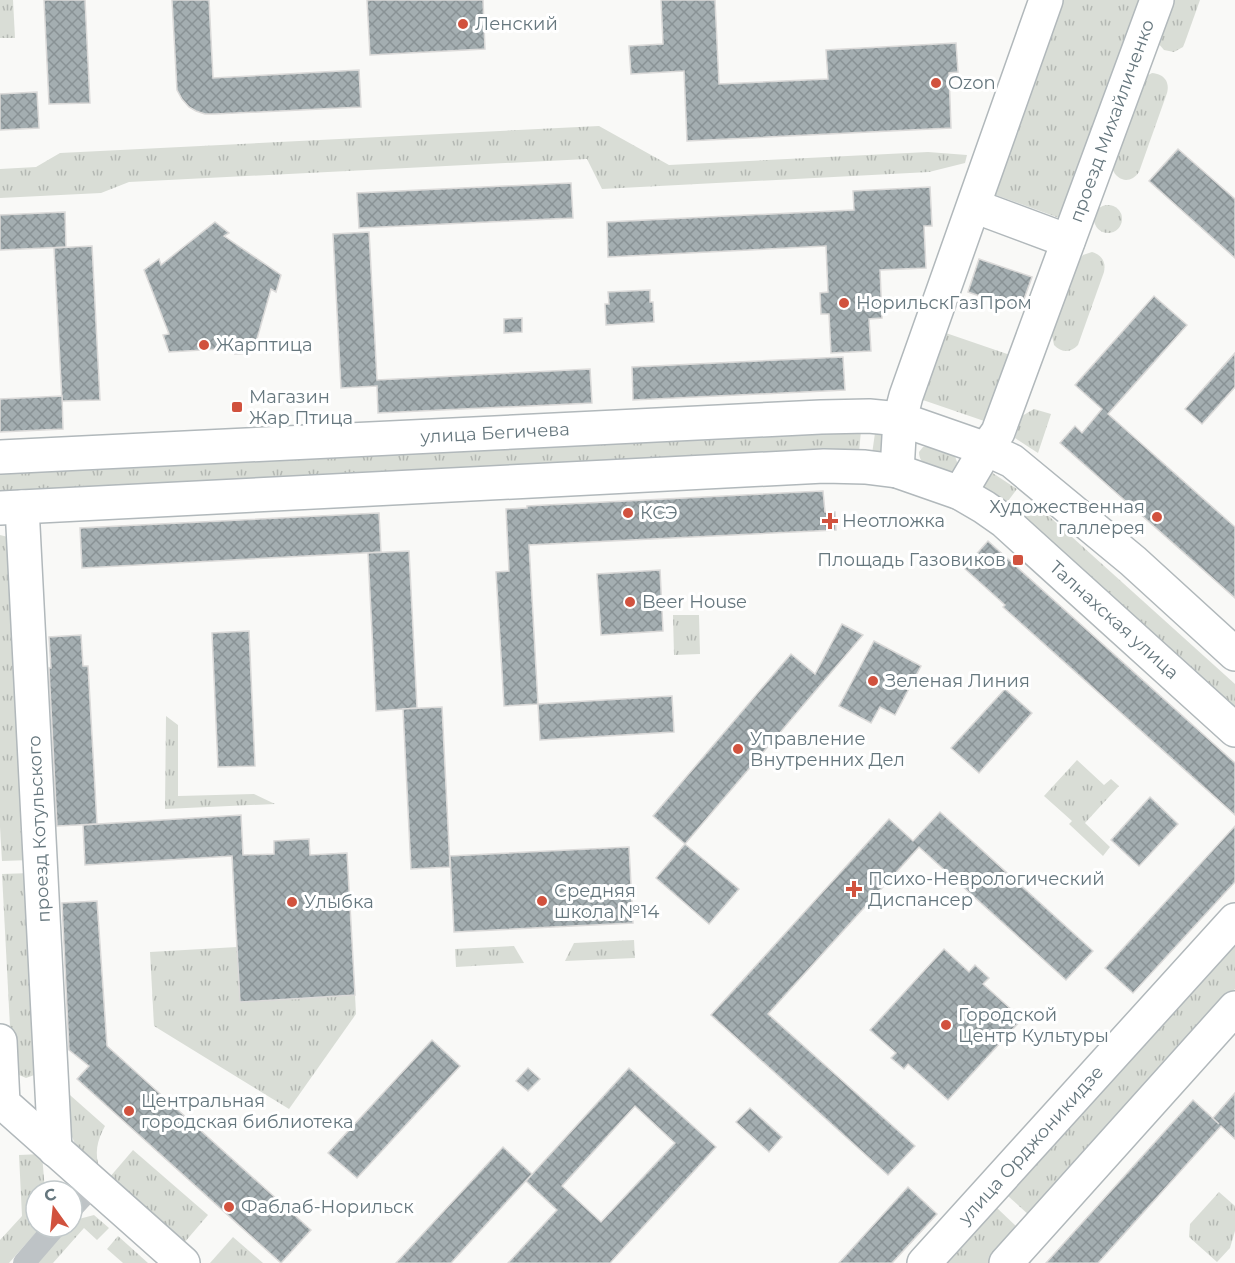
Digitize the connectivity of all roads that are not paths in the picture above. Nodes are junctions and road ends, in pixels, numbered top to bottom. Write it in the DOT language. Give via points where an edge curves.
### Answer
graph roads {
  1 [pos="1046,0"];
  2 [pos="1157,0"];
  3 [pos="974,206"];
  4 [pos="1068,241"];
  5 [pos="900,419"];
  6 [pos="986,449"];
  7 [pos="0,458"];
  8 [pos="897,471"];
  9 [pos="960,493"];
  10 [pos="11,508"];
  11 [pos="1235,654"];
  12 [pos="1235,730"];
  13 [pos="1235,920"];
  14 [pos="1235,1008"];
  15 [pos="0,1041"];
  16 [pos="56,1150"];
  17 [pos="94,1184"];
  18 [pos="84,1195"];
  19 [pos="45,1239"];
  20 [pos="24,1263"];
  21 [pos="183,1263"];
  22 [pos="924,1263"];
  23 [pos="1006,1263"];
  1 -- 3 [label="street"];
  2 -- 4 [label="street, проезд Михайличенко"];
  3 -- 4 [label="street, проезд Михайличенко"];
  3 -- 5 [label="street"];
  4 -- 6 [label="street, проезд Михайличенко" via="998,432"];
  5 -- 6 [label="street, улица Бегичева"];
  5 -- 7 [label="street, улица Бегичева" via="821,417"];
  5 -- 8 [label="street"];
  6 -- 9 [label="street, проезд Михайличенко"];
  6 -- 11 [label="street" via="1012,461 1133,561"];
  8 -- 9 [label="street"];
  8 -- 10 [label="street" via="824,466"];
  9 -- 12 [label="street, Талнахская улица" via="1004,521"];
  10 -- 16 [label="street, проезд Котульского"];
  13 -- 22 [label="street, улица Орджоникидзе"];
  14 -- 23 [label="street"];
  15 -- 16 [label="street" via="3,1103"];
  16 -- 17 [label="street"];
  17 -- 18 [label="street"];
  17 -- 21 [label="street"];
  19 -- 20 [label="street"];
}
